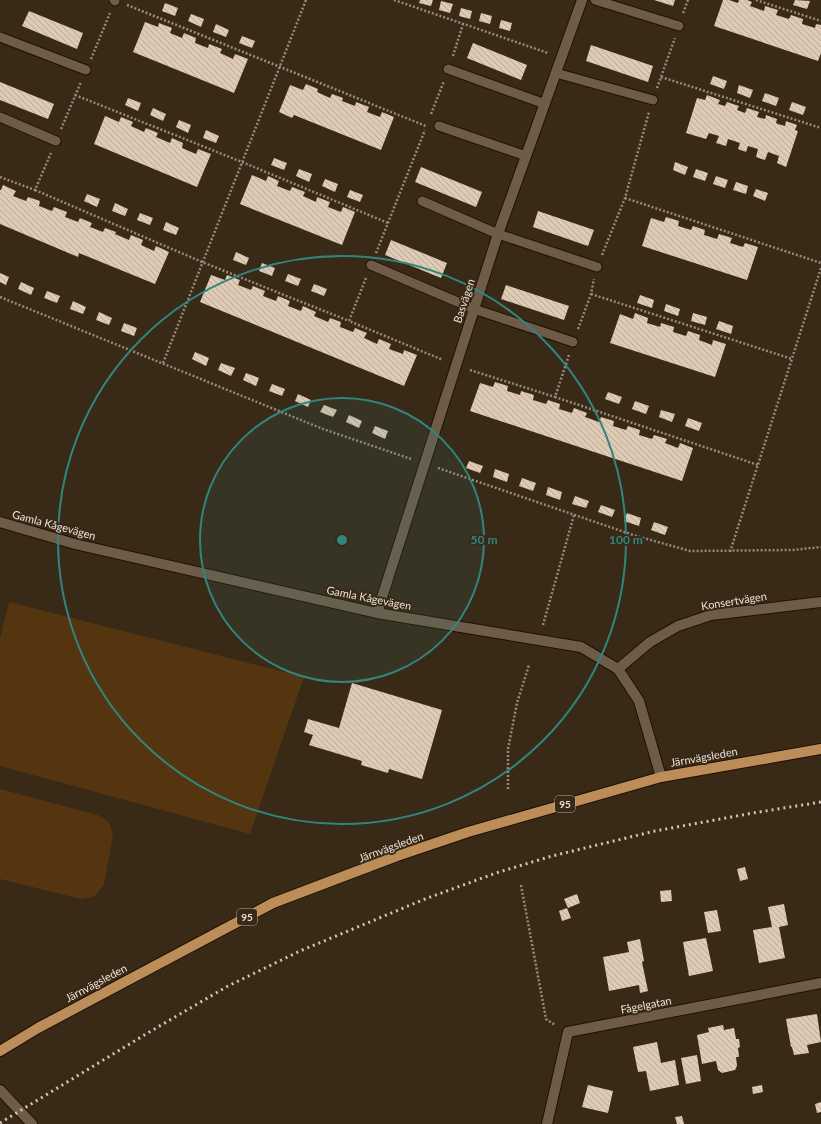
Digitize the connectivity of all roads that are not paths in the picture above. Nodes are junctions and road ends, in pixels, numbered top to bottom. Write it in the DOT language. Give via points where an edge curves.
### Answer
graph roads {
  1 [pos="582,0"];
  2 [pos="595,0"];
  3 [pos="679,26"];
  4 [pos="0,37"];
  5 [pos="448,69"];
  6 [pos="86,70"];
  7 [pos="556,73"];
  8 [pos="653,100"];
  9 [pos="545,104"];
  10 [pos="0,117"];
  11 [pos="438,126"];
  12 [pos="56,141"];
  13 [pos="526,156"];
  14 [pos="422,201"];
  15 [pos="498,234"];
  16 [pos="372,265"];
  17 [pos="598,267"];
  18 [pos="474,308"];
  19 [pos="573,342"];
  20 [pos="0,522"];
  21 [pos="821,602"];
  22 [pos="377,613"];
  23 [pos="618,669"];
  24 [pos="821,749"];
  25 [pos="662,776"];
  26 [pos="821,983"];
  27 [pos="0,1052"];
  28 [pos="0,1090"];
  29 [pos="32,1124"];
  30 [pos="547,1124"];
  1 -- 7 [label="street, Basvägen"];
  2 -- 3 [label="lane"];
  4 -- 6 [label="lane"];
  5 -- 9 [label="lane"];
  7 -- 8 [label="lane"];
  7 -- 9 [label="street, Basvägen"];
  9 -- 13 [label="street, Basvägen"];
  10 -- 12 [label="lane"];
  11 -- 13 [label="lane"];
  13 -- 15 [label="street, Basvägen"];
  14 -- 15 [label="lane"];
  15 -- 17 [label="lane"];
  15 -- 18 [label="street, Basvägen"];
  16 -- 18 [label="lane"];
  18 -- 19 [label="lane"];
  18 -- 22 [label="street, Basvägen"];
  20 -- 22 [label="street, Gamla Kågevägen" via="75,544"];
  21 -- 23 [label="street, Konsertvägen" via="711,615 678,626 650,642"];
  22 -- 23 [label="street, Gamla Kågevägen" via="581,647"];
  23 -- 25 [label="street, Gamla Kågevägen" via="638,701"];
  24 -- 25 [label="main road, Järnvägsleden / 95"];
  25 -- 27 [label="main road, Järnvägsleden / 95" via="468,832 273,903 38,1028"];
  26 -- 30 [label="street, Fågelgatan" via="568,1032"];
  28 -- 29 [label="street"];
}
